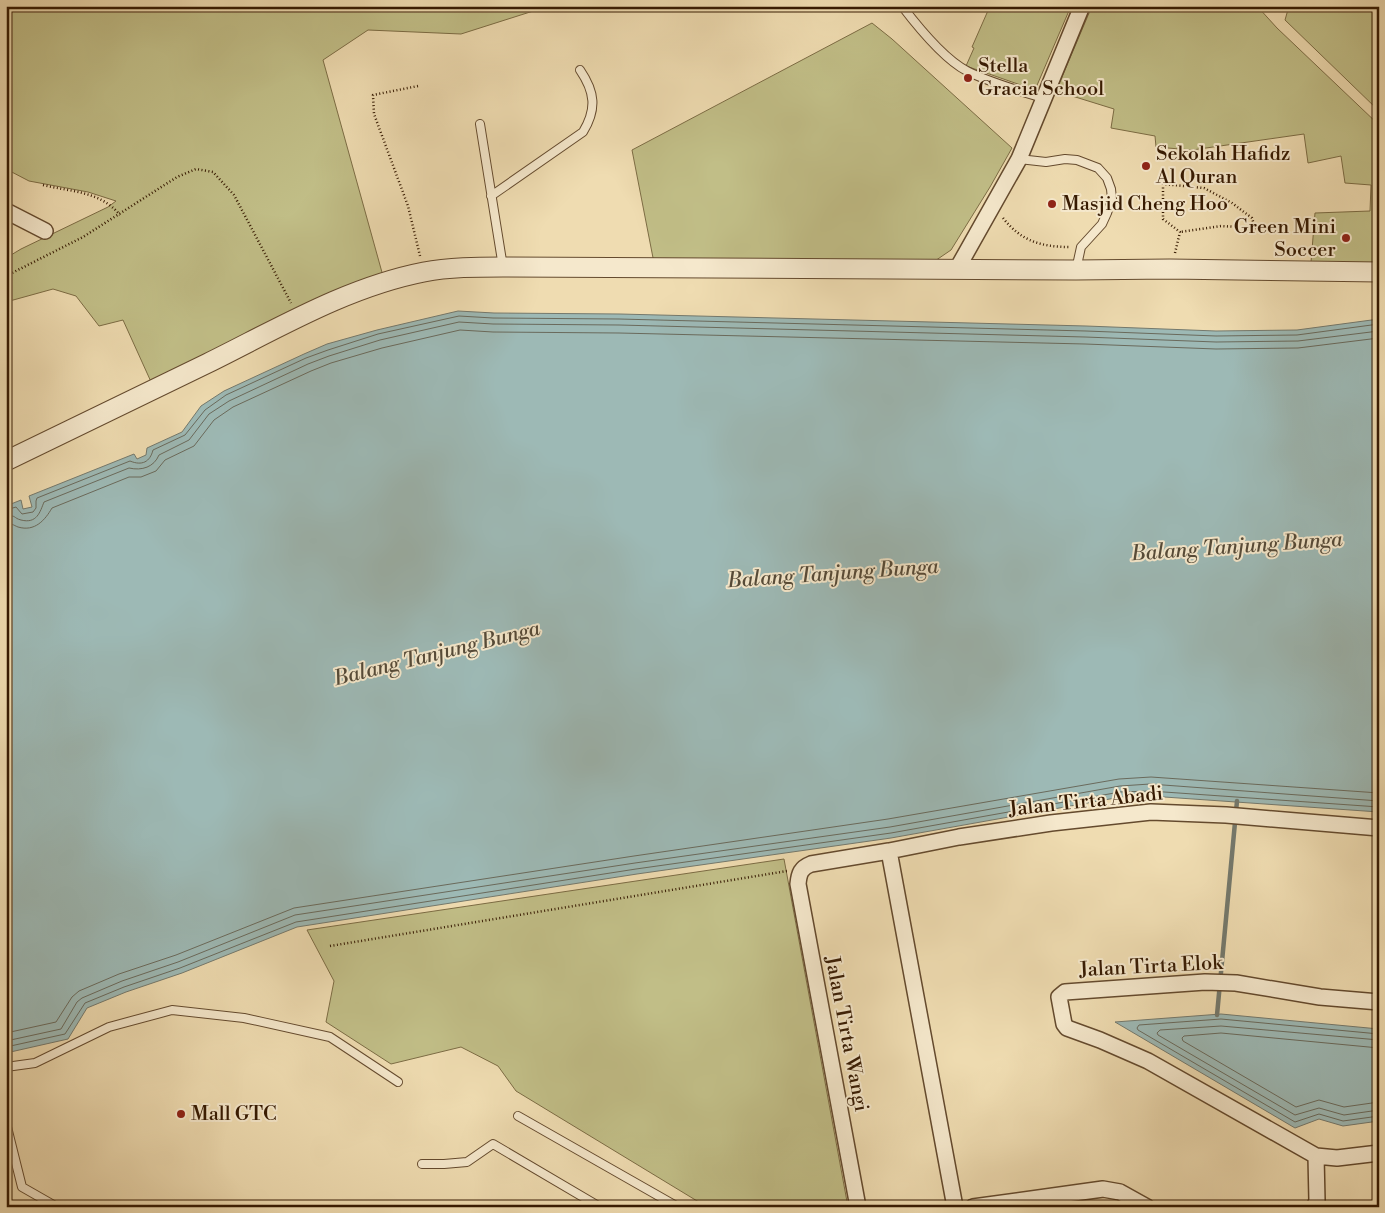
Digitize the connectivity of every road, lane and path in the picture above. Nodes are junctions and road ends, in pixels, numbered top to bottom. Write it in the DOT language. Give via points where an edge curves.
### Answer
graph roads {
  1 [pos="902,6"];
  2 [pos="1082,6"];
  3 [pos="580,70"];
  4 [pos="418,86"];
  5 [pos="1043,98"];
  6 [pos="480,124"];
  7 [pos="1019,158"];
  8 [pos="44,185"];
  9 [pos="491,196"];
  10 [pos="992,205"];
  11 [pos="120,214"];
  12 [pos="9,216"];
  13 [pos="45,230"];
  14 [pos="1180,232"];
  15 [pos="1081,247"];
  16 [pos="503,267"];
  17 [pos="958,269"];
  18 [pos="1170,269"];
  19 [pos="1076,270"];
  20 [pos="424,272"];
  21 [pos="1379,272"];
  22 [pos="6,276"];
  23 [pos="299,317"];
  24 [pos="6,461"];
  25 [pos="1379,828"];
  26 [pos="889,851"];
  27 [pos="802,869"];
  28 [pos="330,946"];
  29 [pos="1379,1002"];
  30 [pos="6,1067"];
  31 [pos="398,1082"];
  32 [pos="518,1116"];
  33 [pos="6,1123"];
  34 [pos="1379,1153"];
  35 [pos="1316,1156"];
  36 [pos="422,1164"];
  37 [pos="1142,1205"];
  38 [pos="1316,1205"];
  39 [pos="57,1207"];
  40 [pos="600,1207"];
  41 [pos="678,1207"];
  42 [pos="858,1207"];
  43 [pos="955,1207"];
  44 [pos="973,1207"];
  1 -- 5 [label="lane" via="920,30 967,71"];
  2 -- 5 [label="street"];
  3 -- 9 [label="lane" via="593,97 591,119 583,132"];
  4 -- 20 [label="path" via="374,95 374,114 408,206"];
  5 -- 7 [label="street"];
  6 -- 9 [label="lane"];
  7 -- 10 [label="street"];
  7 -- 15 [label="lane" via="1046,162 1077,160 1098,168 1107,178 1112,199 1108,213"];
  8 -- 11 [label="path" via="101,198"];
  9 -- 16 [label="lane"];
  10 -- 15 [label="path" via="1010,227 1027,240 1053,247"];
  10 -- 17 [label="street"];
  11 -- 22 [label="path" via="83,237"];
  11 -- 23 [label="path" via="177,177 196,169 213,172 234,195"];
  12 -- 13 [label="street"];
  14 -- 14 [label="path" via="1221,226 1254,228 1252,218 1204,188 1163,184 1163,219"];
  14 -- 18 [label="path"];
  15 -- 19 [label="lane"];
  16 -- 17 [label="street"];
  16 -- 20 [label="street"];
  17 -- 19 [label="street"];
  18 -- 19 [label="street"];
  18 -- 21 [label="street"];
  20 -- 23 [label="street" via="381,283"];
  23 -- 24 [label="street"];
  25 -- 26 [label="street, Jalan Tirta Abadi" via="1151,812 959,837"];
  26 -- 27 [label="street, Jalan Tirta Abadi" via="811,864"];
  26 -- 43 [label="street"];
  27 -- 28 [label="path"];
  27 -- 42 [label="street, Jalan Tirta Wangi" via="798,884"];
  29 -- 35 [label="street, Jalan Tirta Elok" via="1320,997 1236,982 1065,992 1059,996 1067,1028 1148,1061"];
  30 -- 31 [label="lane" via="35,1064 109,1027 172,1010 244,1018 330,1037"];
  32 -- 41 [label="lane"];
  33 -- 39 [label="lane" via="22,1187"];
  34 -- 35 [label="street, Jalan Tirta Elok" via="1337,1158"];
  35 -- 38 [label="street"];
  36 -- 40 [label="lane" via="467,1162 494,1144"];
  37 -- 44 [label="street" via="1120,1192 1103,1189"];
}
